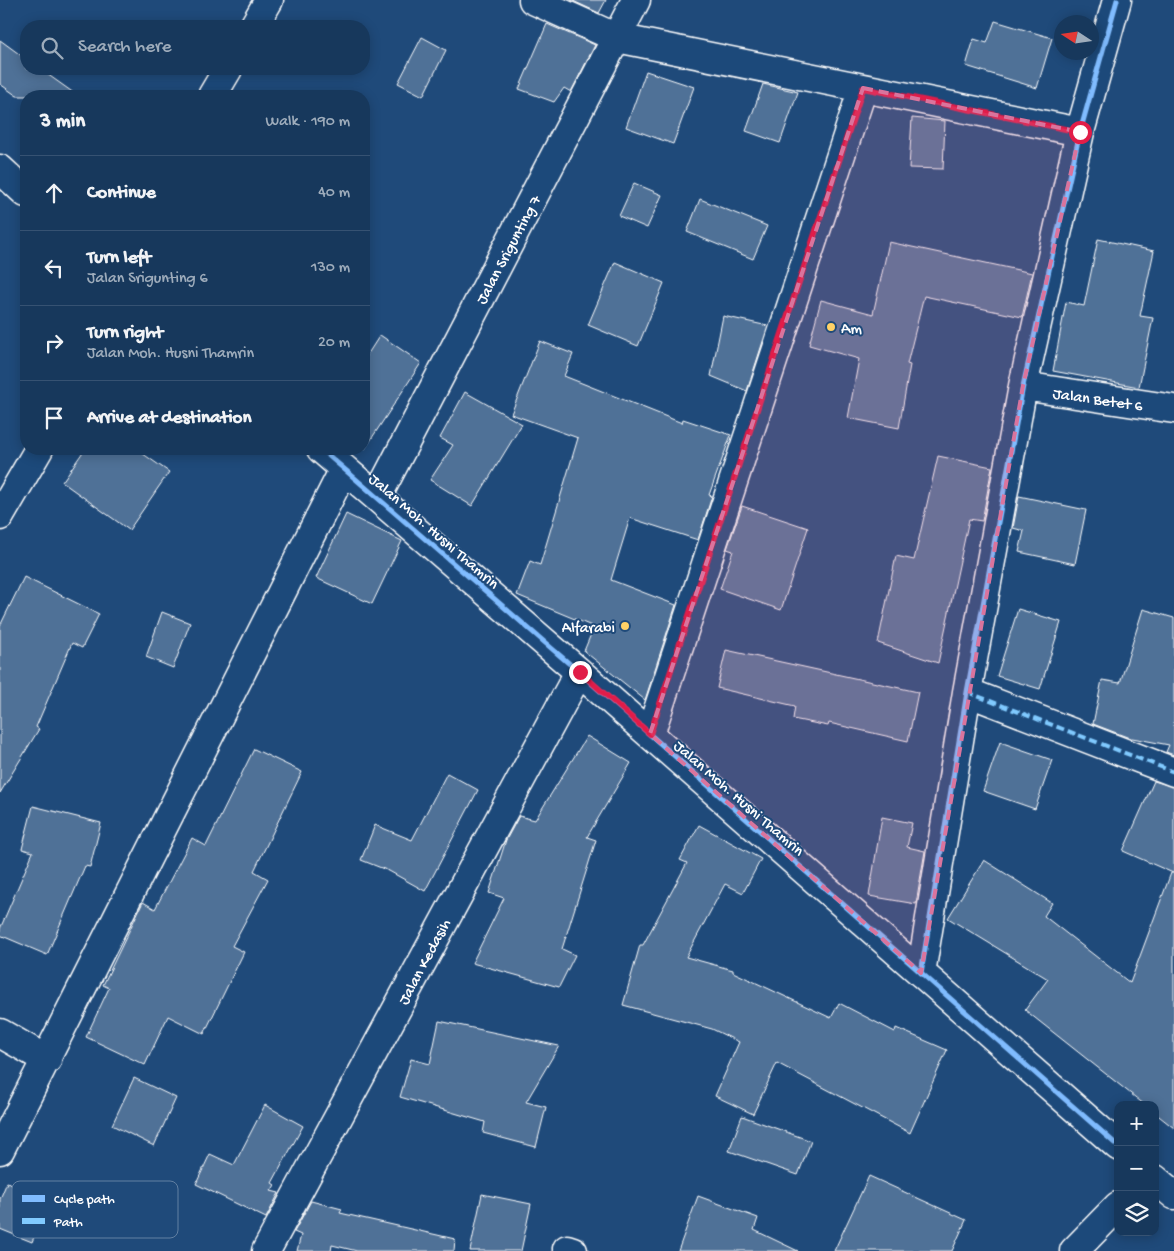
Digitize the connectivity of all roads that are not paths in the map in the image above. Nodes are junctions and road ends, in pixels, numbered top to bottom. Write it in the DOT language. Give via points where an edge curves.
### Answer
graph roads {
  1 [pos="270,0"];
  2 [pos="533,0"];
  3 [pos="636,0"];
  4 [pos="1116,0"];
  5 [pos="258,20"];
  6 [pos="617,38"];
  7 [pos="224,75"];
  8 [pos="863,88"];
  9 [pos="216,90"];
  10 [pos="1080,132"];
  11 [pos="0,169"];
  12 [pos="20,187"];
  13 [pos="1023,386"];
  14 [pos="1174,409"];
  15 [pos="36,455"];
  16 [pos="328,455"];
  17 [pos="344,469"];
  18 [pos="377,497"];
  19 [pos="0,516"];
  20 [pos="580,672"];
  21 [pos="967,692"];
  22 [pos="650,734"];
  23 [pos="1174,772"];
  24 [pos="921,973"];
  25 [pos="0,1033"];
  26 [pos="47,1060"];
  27 [pos="1114,1142"];
  28 [pos="0,1150"];
  29 [pos="1159,1182"];
  30 [pos="1174,1195"];
  31 [pos="1114,1210"];
  32 [pos="266,1251"];
  33 [pos="1074,1251"];
  1 -- 5 [label="street"];
  2 -- 6 [label="street"];
  3 -- 6 [label="street, Jalan Srigunting 7"];
  4 -- 10 [label="street"];
  6 -- 8 [label="street"];
  6 -- 18 [label="street, Jalan Srigunting 7"];
  7 -- 9 [label="street"];
  8 -- 10 [label="street"];
  8 -- 22 [label="street"];
  10 -- 13 [label="street"];
  11 -- 12 [label="street"];
  13 -- 14 [label="street, Jalan Betet 6"];
  13 -- 21 [label="street"];
  15 -- 19 [label="street"];
  16 -- 17 [label="street, Jalan Moh. Husni Thamrin"];
  17 -- 18 [label="street, Jalan Moh. Husni Thamrin"];
  17 -- 26 [label="street"];
  18 -- 20 [label="street, Jalan Moh. Husni Thamrin"];
  20 -- 22 [label="street, Jalan Moh. Husni Thamrin"];
  20 -- 32 [label="street, Jalan Kedasih"];
  21 -- 23 [label="street"];
  21 -- 24 [label="street"];
  22 -- 24 [label="street, Jalan Moh. Husni Thamrin"];
  24 -- 27 [label="street, Jalan Moh. Husni Thamrin"];
  25 -- 26 [label="street"];
  26 -- 28 [label="street"];
  29 -- 30 [label="street"];
  31 -- 33 [label="street"];
}
